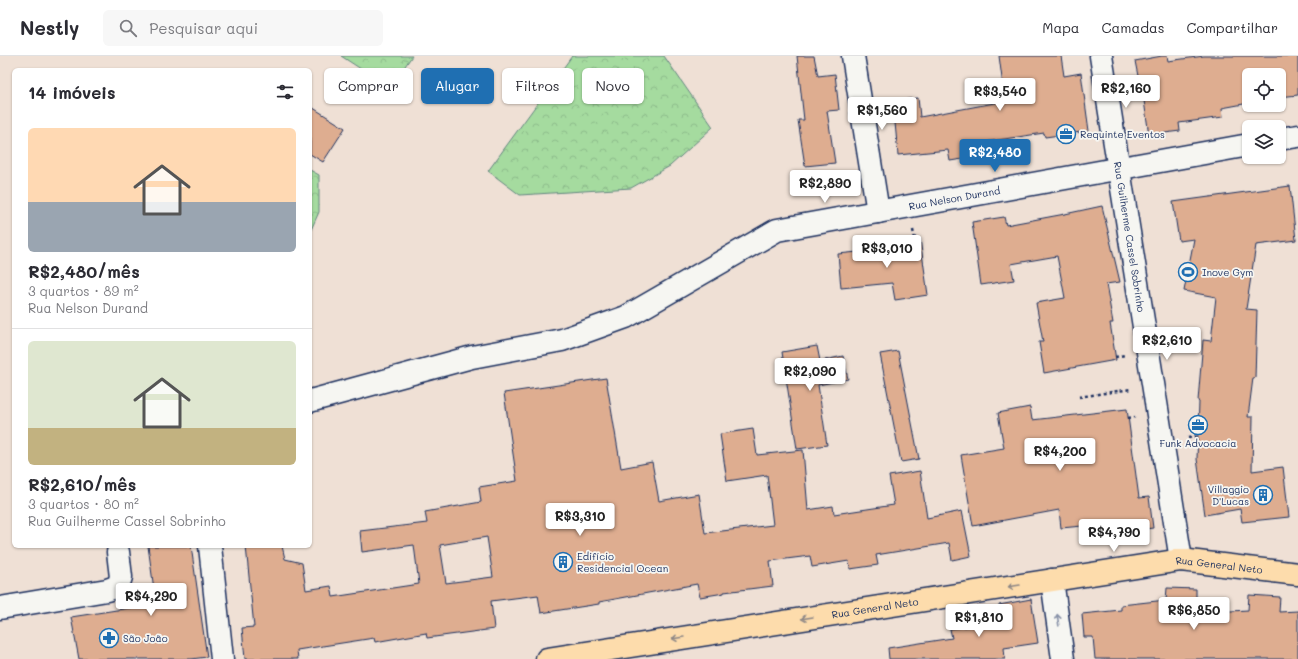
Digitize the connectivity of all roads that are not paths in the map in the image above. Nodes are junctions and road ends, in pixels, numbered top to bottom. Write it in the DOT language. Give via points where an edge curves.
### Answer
graph roads {
  1 [pos="853,56"];
  2 [pos="1101,56"];
  3 [pos="1298,136"];
  4 [pos="1286,138"];
  5 [pos="1242,146"];
  6 [pos="1118,168"];
  7 [pos="878,212"];
  8 [pos="312,399"];
  9 [pos="210,548"];
  10 [pos="118,552"];
  11 [pos="1181,560"];
  12 [pos="1298,574"];
  13 [pos="1052,580"];
  14 [pos="0,608"];
  15 [pos="222,659"];
  16 [pos="547,659"];
  17 [pos="1063,659"];
  1 -- 7 [label="street"];
  2 -- 6 [label="street, Rua Guilherme Cassel Sobrinho"];
  3 -- 4 [label="street"];
  5 -- 6 [label="street, Rua Nelson Durand"];
  6 -- 7 [label="street, Rua Nelson Durand"];
  6 -- 11 [label="street, Rua Guilherme Cassel Sobrinho"];
  7 -- 8 [label="street, Rua Nelson Durand" via="777,230 626,317 562,340 472,357"];
  9 -- 15 [label="street"];
  10 -- 14 [label="street" via="122,577 118,586"];
  11 -- 12 [label="main road, Rua General Neto"];
  11 -- 13 [label="main road, Rua General Neto"];
  13 -- 16 [label="main road, Rua General Neto, one-way"];
  17 -- 13 [label="street, one-way"];
}
